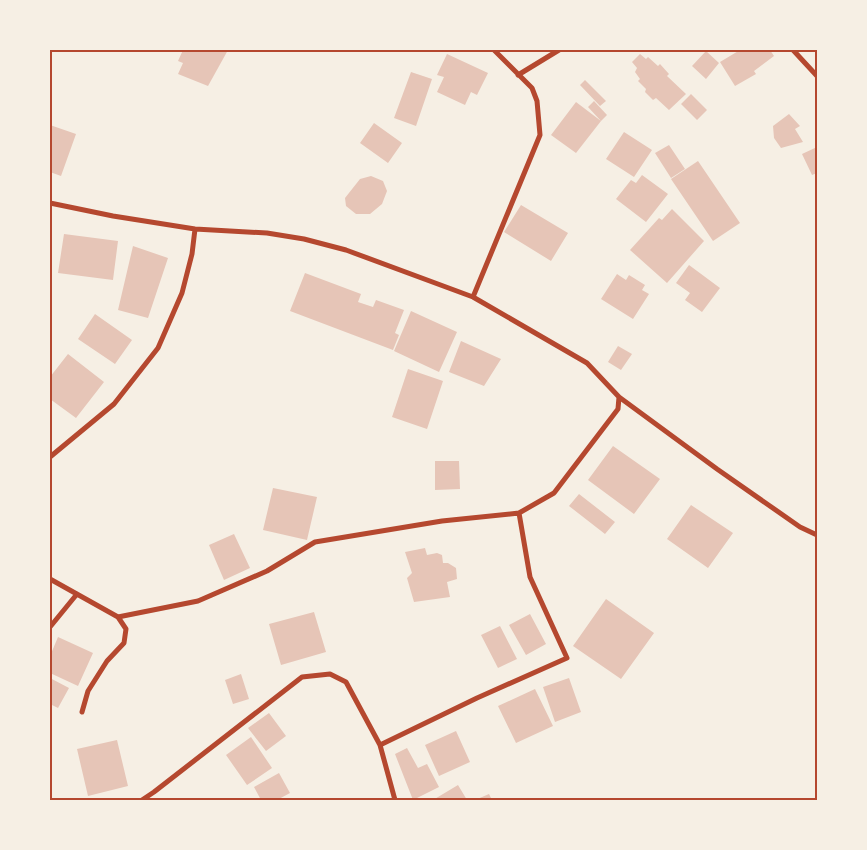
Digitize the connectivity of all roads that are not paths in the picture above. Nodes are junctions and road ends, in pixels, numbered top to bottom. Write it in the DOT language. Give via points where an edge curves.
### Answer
graph roads {
  1 [pos="494,50"];
  2 [pos="559,50"];
  3 [pos="793,50"];
  4 [pos="518,75"];
  5 [pos="817,76"];
  6 [pos="50,203"];
  7 [pos="195,229"];
  8 [pos="473,298"];
  9 [pos="619,397"];
  10 [pos="50,457"];
  11 [pos="519,513"];
  12 [pos="817,534"];
  13 [pos="50,580"];
  14 [pos="77,594"];
  15 [pos="118,617"];
  16 [pos="50,627"];
  17 [pos="82,712"];
  18 [pos="380,745"];
  19 [pos="142,800"];
  20 [pos="395,800"];
  1 -- 4 [label="street"];
  2 -- 4 [label="street"];
  3 -- 5 [label="street"];
  4 -- 8 [label="street" via="532,88 537,101 540,135"];
  6 -- 7 [label="street"];
  7 -- 8 [label="street" via="267,233 304,239 346,250"];
  7 -- 10 [label="street" via="182,293 158,348 114,404"];
  8 -- 9 [label="street" via="587,363"];
  9 -- 11 [label="street" via="618,409 554,493"];
  9 -- 12 [label="street" via="800,527"];
  11 -- 15 [label="street" via="442,521 315,542 267,571 198,602"];
  11 -- 18 [label="street" via="530,577 567,658"];
  13 -- 14 [label="street"];
  14 -- 15 [label="street"];
  14 -- 16 [label="street"];
  15 -- 17 [label="street" via="126,629 124,643 107,661 88,691"];
  18 -- 19 [label="street" via="346,682 330,674 302,677"];
  18 -- 20 [label="street"];
}
